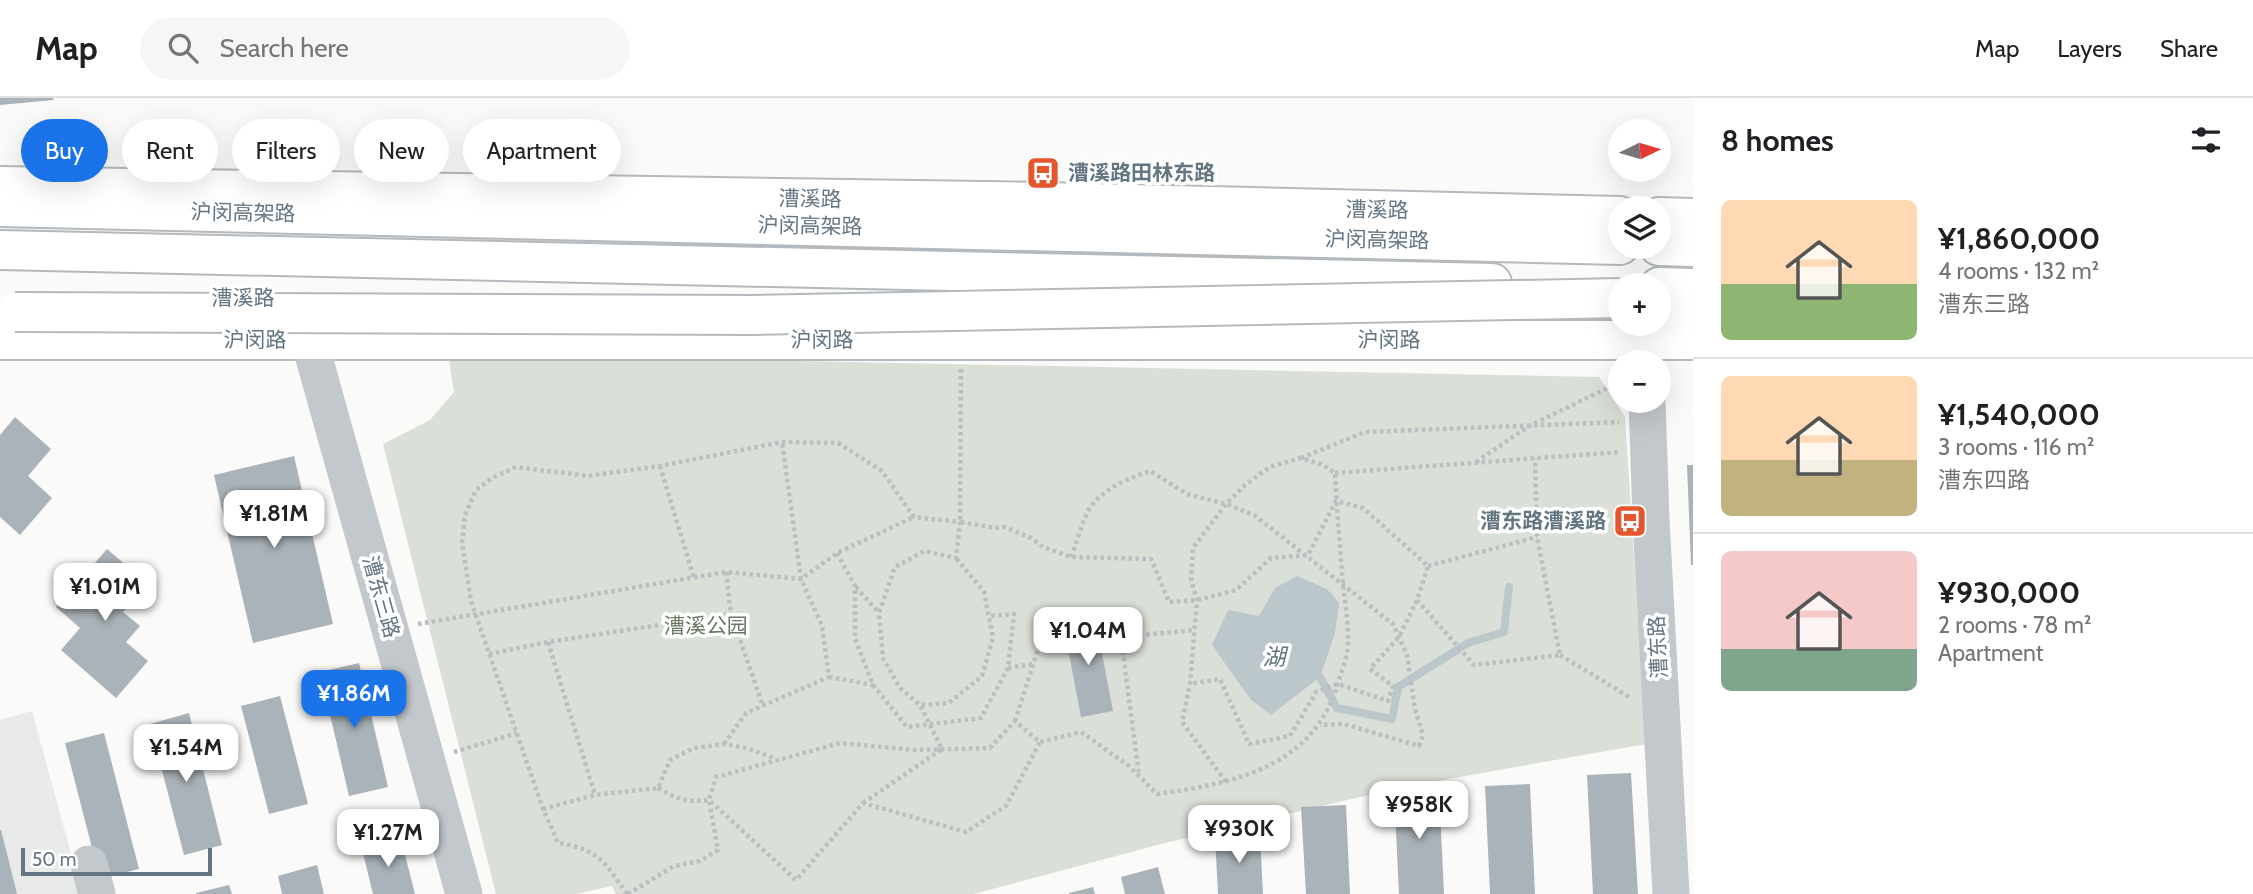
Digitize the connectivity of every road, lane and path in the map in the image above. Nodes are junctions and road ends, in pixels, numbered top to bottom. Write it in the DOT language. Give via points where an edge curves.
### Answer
graph roads {
  1 [pos="0,186"];
  2 [pos="0,207"];
  3 [pos="1608,216"];
  4 [pos="1671,217"];
  5 [pos="1693,218"];
  6 [pos="1608,246"];
  7 [pos="1671,246"];
  8 [pos="1693,247"];
  9 [pos="0,250"];
  10 [pos="1608,286"];
  11 [pos="1671,287"];
  12 [pos="1693,288"];
  13 [pos="1693,296"];
  14 [pos="1671,297"];
  15 [pos="1608,298"];
  16 [pos="1608,308"];
  17 [pos="1693,309"];
  18 [pos="4,315"];
  19 [pos="1649,337"];
  20 [pos="309,340"];
  21 [pos="962,340"];
  22 [pos="1693,340"];
  23 [pos="1608,388"];
  24 [pos="1647,424"];
  25 [pos="1529,426"];
  26 [pos="782,442"];
  27 [pos="1300,458"];
  28 [pos="1535,458"];
  29 [pos="1475,463"];
  30 [pos="660,466"];
  31 [pos="1335,473"];
  32 [pos="1336,501"];
  33 [pos="1226,504"];
  34 [pos="914,517"];
  35 [pos="960,522"];
  36 [pos="1537,537"];
  37 [pos="837,553"];
  38 [pos="1308,555"];
  39 [pos="956,558"];
  40 [pos="1071,558"];
  41 [pos="1428,566"];
  42 [pos="726,572"];
  43 [pos="694,578"];
  44 [pos="801,579"];
  45 [pos="1343,585"];
  46 [pos="855,586"];
  47 [pos="1197,600"];
  48 [pos="1417,600"];
  49 [pos="879,613"];
  50 [pos="731,614"];
  51 [pos="476,615"];
  52 [pos="989,616"];
  53 [pos="389,628"];
  54 [pos="1194,630"];
  55 [pos="1399,637"];
  56 [pos="1121,638"];
  57 [pos="548,642"];
  58 [pos="489,654"];
  59 [pos="1560,655"];
  60 [pos="1033,664"];
  61 [pos="1008,668"];
  62 [pos="829,677"];
  63 [pos="1190,684"];
  64 [pos="1337,684"];
  65 [pos="873,685"];
  66 [pos="920,705"];
  67 [pos="763,706"];
  68 [pos="1661,717"];
  69 [pos="1015,721"];
  70 [pos="1320,724"];
  71 [pos="930,726"];
  72 [pos="517,733"];
  73 [pos="1040,742"];
  74 [pos="724,744"];
  75 [pos="942,749"];
  76 [pos="776,759"];
  77 [pos="426,761"];
  78 [pos="1139,776"];
  79 [pos="1226,782"];
  80 [pos="658,788"];
  81 [pos="595,795"];
  82 [pos="709,800"];
  83 [pos="863,803"];
  84 [pos="543,809"];
  85 [pos="464,894"];
  86 [pos="627,894"];
  87 [pos="1671,894"];
  1 -- 3 [label="main road, 漕溪路"];
  2 -- 6 [label="main road, 沪闵高架路"];
  4 -- 5 [label="main road"];
  7 -- 8 [label="main road"];
  9 -- 10 [label="main road, 沪闵高架路"];
  11 -- 12 [label="main road"];
  13 -- 14 [label="main road"];
  15 -- 18 [label="main road, bridge" via="753,315"];
  16 -- 18 [label="main road, 漕溪路"];
  17 -- 19 [label="main road"];
  18 -- 20 [label="main road, 沪闵路"];
  19 -- 21 [label="main road, 沪闵路"];
  19 -- 22 [label="main road"];
  20 -- 21 [label="main road, 沪闵路"];
  20 -- 53 [label="street, 漕东三路"];
  21 -- 35 [label="path"];
  23 -- 25 [label="path"];
  24 -- 25 [label="path"];
  24 -- 28 [label="path"];
  24 -- 68 [label="street, 漕东路"];
  25 -- 27 [label="path" via="1364,432"];
  25 -- 29 [label="path"];
  26 -- 30 [label="path"];
  26 -- 34 [label="path" via="838,443 882,471"];
  26 -- 44 [label="path"];
  27 -- 31 [label="path"];
  27 -- 33 [label="path" via="1270,467"];
  28 -- 29 [label="path"];
  28 -- 36 [label="path"];
  29 -- 31 [label="path"];
  30 -- 43 [label="path"];
  30 -- 51 [label="path" via="588,476 516,467 476,490 465,515 463,543"];
  31 -- 32 [label="path"];
  32 -- 38 [label="path"];
  32 -- 41 [label="path" via="1363,509"];
  32 -- 45 [label="path"];
  33 -- 38 [label="path" via="1255,515"];
  33 -- 40 [label="path" via="1187,494 1150,471 1108,491 1091,506"];
  33 -- 47 [label="path" via="1193,548 1191,580"];
  34 -- 35 [label="path"];
  34 -- 37 [label="path"];
  35 -- 39 [label="path"];
  35 -- 40 [label="path" via="1005,527"];
  36 -- 41 [label="path"];
  36 -- 59 [label="path"];
  37 -- 44 [label="path"];
  37 -- 46 [label="path"];
  38 -- 45 [label="path"];
  38 -- 47 [label="path" via="1271,558 1236,590"];
  39 -- 49 [label="path" via="924,551 895,567"];
  39 -- 52 [label="path" via="984,592"];
  40 -- 47 [label="path" via="1151,559 1169,602"];
  41 -- 48 [label="path"];
  42 -- 43 [label="path"];
  42 -- 44 [label="path"];
  42 -- 50 [label="path"];
  43 -- 51 [label="path"];
  44 -- 62 [label="path" via="822,626"];
  45 -- 55 [label="path" via="1393,624"];
  45 -- 64 [label="path" via="1348,646"];
  46 -- 49 [label="path"];
  46 -- 65 [label="path" via="855,639"];
  47 -- 54 [label="path"];
  48 -- 55 [label="path"];
  48 -- 59 [label="path" via="1474,665"];
  49 -- 66 [label="path" via="883,658 900,688"];
  50 -- 57 [label="path"];
  50 -- 67 [label="path"];
  51 -- 53 [label="path"];
  51 -- 58 [label="path"];
  52 -- 61 [label="path" via="1014,614"];
  52 -- 66 [label="path" via="993,638 982,676 949,704"];
  53 -- 77 [label="street, 漕东三路"];
  54 -- 56 [label="path"];
  54 -- 63 [label="path"];
  55 -- 64 [label="path" via="1370,669 1393,686 1388,701"];
  55 -- 70 [label="path" via="1423,735 1419,746 1344,723"];
  56 -- 60 [label="path" via="1102,629 1095,611 1061,615 1039,646"];
  56 -- 78 [label="path"];
  57 -- 58 [label="path"];
  57 -- 81 [label="path"];
  58 -- 72 [label="path"];
  59 -- 68 [label="path"];
  60 -- 61 [label="path"];
  60 -- 69 [label="path"];
  61 -- 71 [label="path" via="981,718"];
  62 -- 65 [label="path"];
  62 -- 67 [label="path"];
  63 -- 64 [label="path" via="1220,679 1249,744 1290,736 1317,692"];
  63 -- 79 [label="path" via="1182,722"];
  64 -- 70 [label="path"];
  65 -- 71 [label="path" via="907,727"];
  66 -- 71 [label="path"];
  67 -- 74 [label="path" via="746,713"];
  68 -- 87 [label="street, 漕东路"];
  69 -- 73 [label="path"];
  69 -- 75 [label="path" via="990,747"];
  70 -- 79 [label="path" via="1290,753 1255,774"];
  71 -- 75 [label="path"];
  72 -- 77 [label="path"];
  72 -- 84 [label="path"];
  73 -- 78 [label="path" via="1081,732"];
  73 -- 83 [label="path" via="1006,806 966,832"];
  74 -- 76 [label="path"];
  74 -- 80 [label="path" via="694,748 670,760"];
  75 -- 76 [label="path" via="840,743"];
  75 -- 83 [label="path"];
  76 -- 82 [label="path" via="716,777"];
  77 -- 85 [label="street, 漕东三路"];
  78 -- 79 [label="path" via="1157,794"];
  80 -- 81 [label="path"];
  80 -- 82 [label="path" via="677,800"];
  81 -- 84 [label="path"];
  82 -- 83 [label="path" via="796,880"];
  82 -- 86 [label="path" via="718,850 700,861 674,866"];
  84 -- 86 [label="path" via="558,843 602,858"];
}
